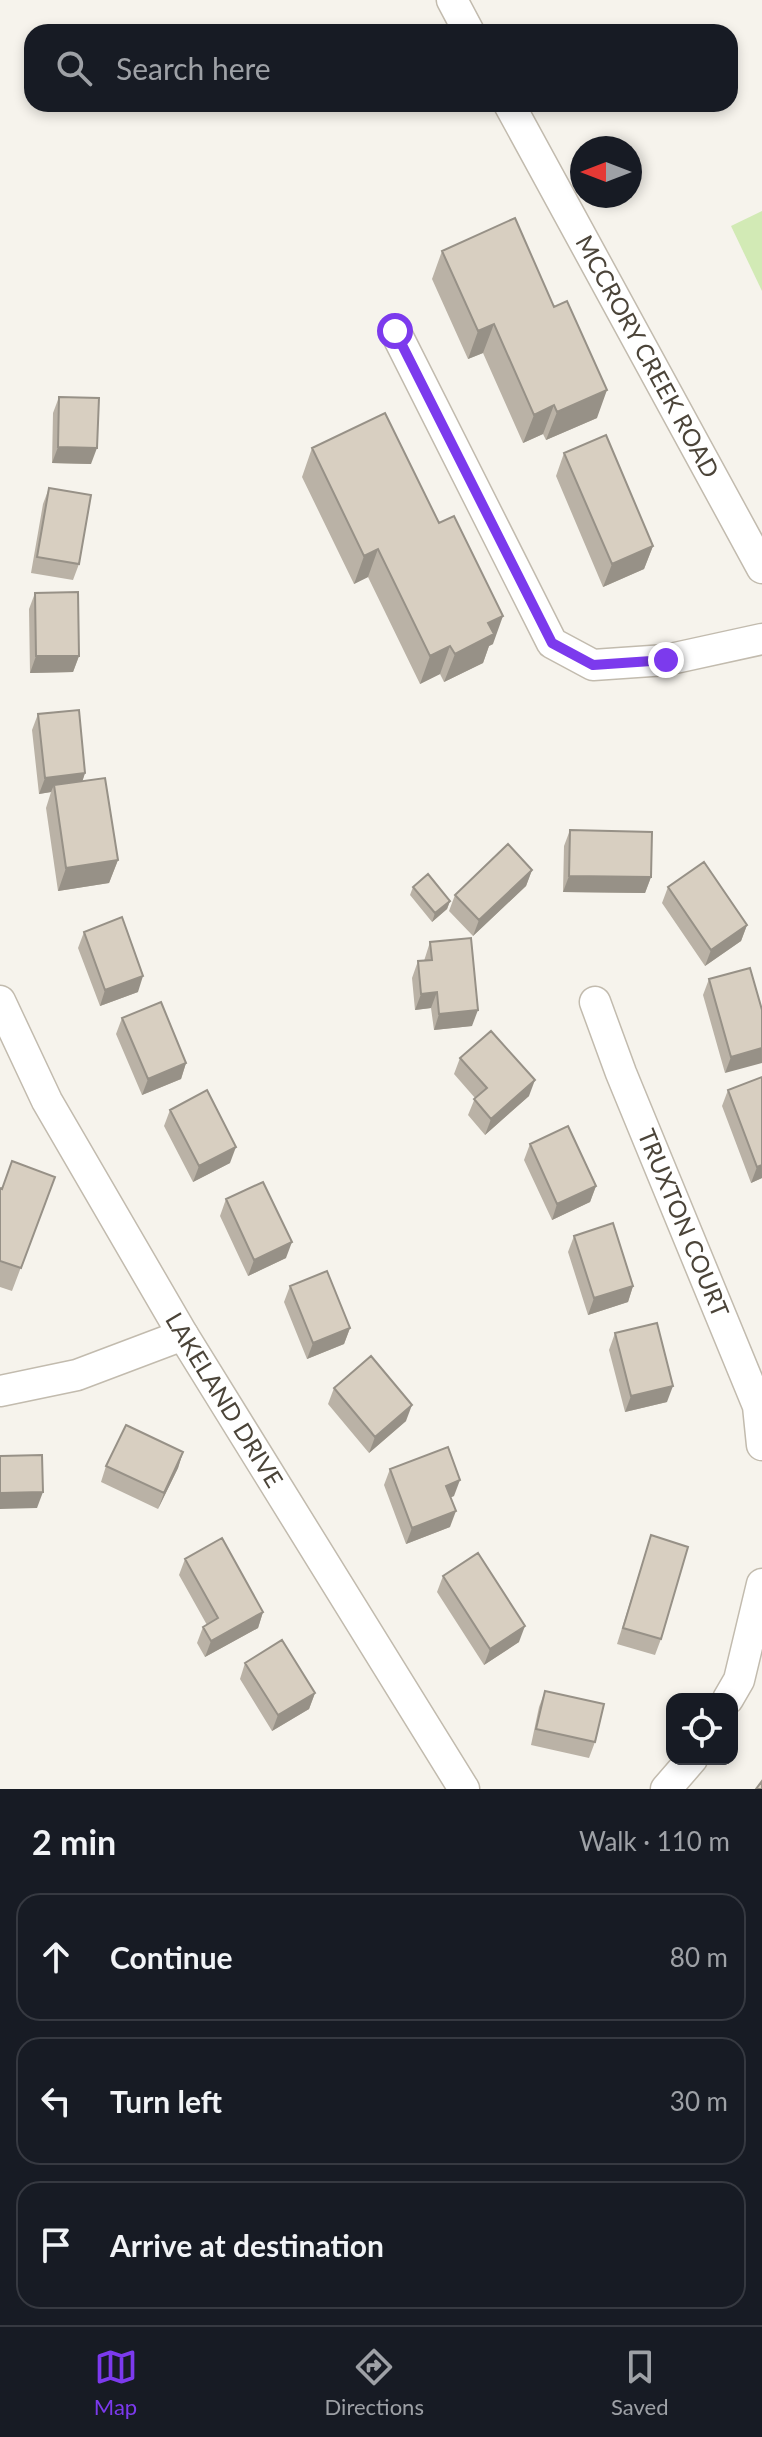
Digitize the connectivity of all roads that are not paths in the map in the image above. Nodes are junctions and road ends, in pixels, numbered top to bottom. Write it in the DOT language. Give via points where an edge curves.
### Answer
graph roads {
  1 [pos="452,0"];
  2 [pos="465,24"];
  3 [pos="513,112"];
  4 [pos="395,331"];
  5 [pos="762,568"];
  6 [pos="762,639"];
  7 [pos="0,1001"];
  8 [pos="595,1002"];
  9 [pos="183,1335"];
  10 [pos="0,1391"];
  11 [pos="762,1445"];
  12 [pos="762,1584"];
  13 [pos="731,1693"];
  14 [pos="687,1765"];
  15 [pos="464,1789"];
  16 [pos="666,1789"];
  1 -- 2 [label="street"];
  3 -- 5 [label="street, MCCRORY CREEK ROAD"];
  4 -- 6 [label="street" via="552,643 593,665 666,660"];
  7 -- 9 [label="street, LAKELAND DRIVE" via="47,1101"];
  8 -- 11 [label="street, TRUXTON COURT" via="758,1406"];
  9 -- 10 [label="street" via="77,1375"];
  9 -- 15 [label="street, LAKELAND DRIVE"];
  12 -- 13 [label="street"];
  14 -- 16 [label="street"];
}
